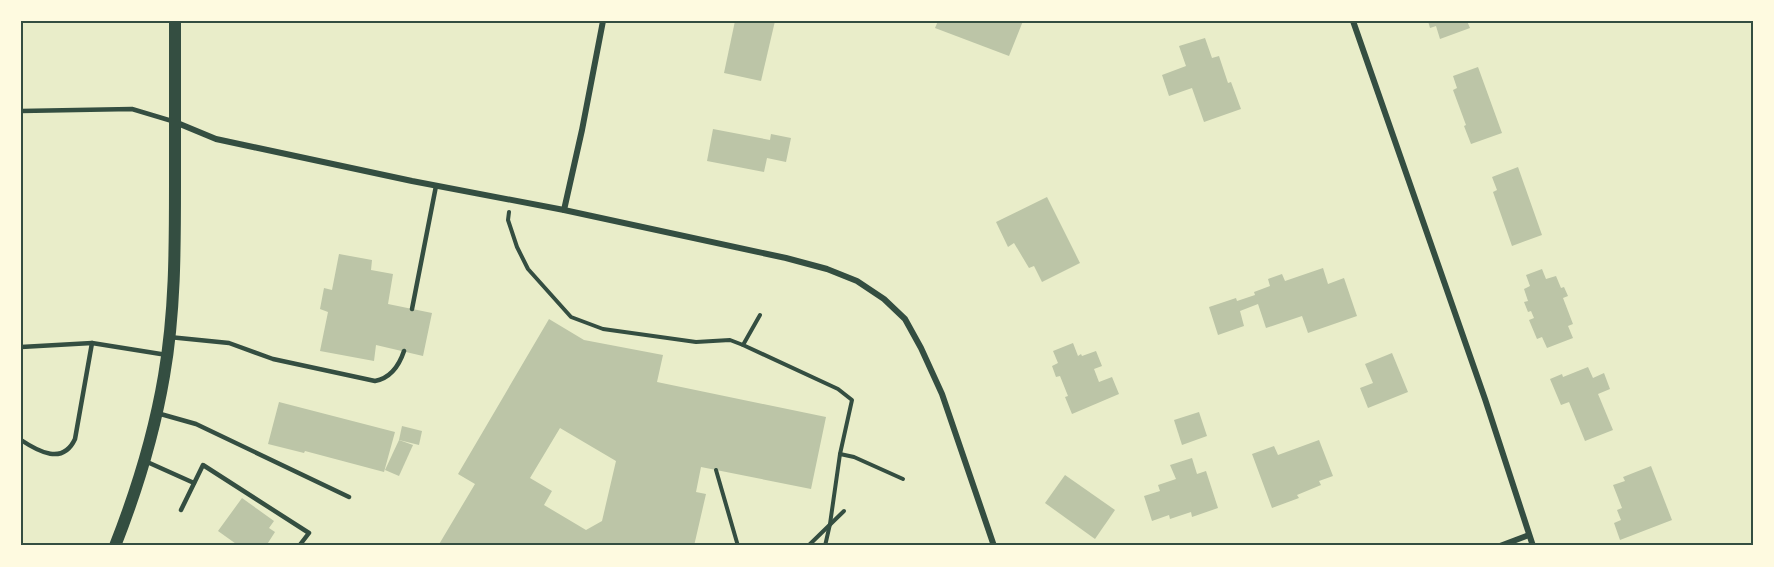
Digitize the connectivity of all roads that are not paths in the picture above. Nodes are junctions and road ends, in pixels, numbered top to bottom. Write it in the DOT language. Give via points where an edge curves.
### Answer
graph roads {
  1 [pos="175,21"];
  2 [pos="603,21"];
  3 [pos="1353,21"];
  4 [pos="21,111"];
  5 [pos="175,122"];
  6 [pos="436,186"];
  7 [pos="564,210"];
  8 [pos="412,309"];
  9 [pos="169,337"];
  10 [pos="92,343"];
  11 [pos="21,347"];
  12 [pos="404,351"];
  13 [pos="167,355"];
  14 [pos="157,413"];
  15 [pos="21,440"];
  16 [pos="145,461"];
  17 [pos="194,483"];
  18 [pos="349,497"];
  19 [pos="181,510"];
  20 [pos="1529,535"];
  21 [pos="115,546"];
  22 [pos="299,546"];
  23 [pos="994,546"];
  24 [pos="1500,546"];
  25 [pos="1533,546"];
  1 -- 5 [label="main road"];
  2 -- 7 [label="street"];
  3 -- 20 [label="street"];
  4 -- 5 [label="lane" via="132,109"];
  5 -- 6 [label="street" via="216,138"];
  5 -- 9 [label="main road" via="173,304"];
  6 -- 7 [label="street"];
  6 -- 8 [label="lane"];
  7 -- 23 [label="street" via="827,269 858,281 884,299 905,319 938,385"];
  9 -- 12 [label="lane" via="229,343 273,358 375,381 391,374"];
  9 -- 13 [label="main road"];
  10 -- 11 [label="lane"];
  10 -- 13 [label="lane"];
  10 -- 15 [label="lane" via="75,439 69,449 60,454 46,453"];
  13 -- 14 [label="main road"];
  14 -- 16 [label="main road"];
  14 -- 18 [label="lane" via="196,424"];
  16 -- 17 [label="lane"];
  16 -- 21 [label="main road"];
  17 -- 19 [label="lane"];
  17 -- 22 [label="lane" via="203,465 218,473 309,533"];
  20 -- 24 [label="street"];
  20 -- 25 [label="street"];
}
